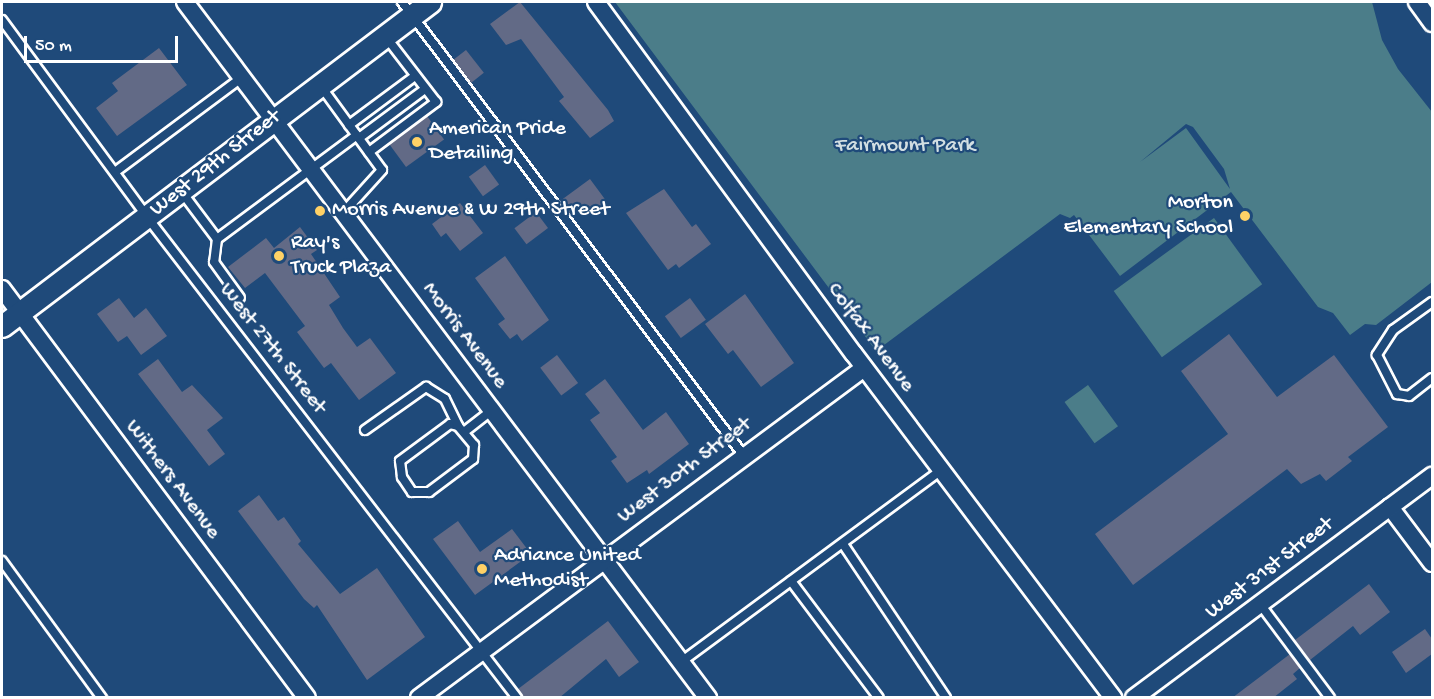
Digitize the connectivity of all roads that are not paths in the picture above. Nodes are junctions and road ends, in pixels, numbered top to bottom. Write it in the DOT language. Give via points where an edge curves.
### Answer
graph roads {
  1 [pos="185,2"];
  2 [pos="430,2"];
  3 [pos="596,2"];
  4 [pos="1417,2"];
  5 [pos="407,8"];
  6 [pos="2,20"];
  7 [pos="1432,23"];
  8 [pos="384,35"];
  9 [pos="416,76"];
  10 [pos="241,78"];
  11 [pos="320,84"];
  12 [pos="425,89"];
  13 [pos="272,120"];
  14 [pos="349,125"];
  15 [pos="358,137"];
  16 [pos="369,152"];
  17 [pos="310,170"];
  18 [pos="114,172"];
  19 [pos="181,190"];
  20 [pos="343,213"];
  21 [pos="147,217"];
  22 [pos="217,239"];
  23 [pos="2,289"];
  24 [pos="240,298"];
  25 [pos="1432,302"];
  26 [pos="20,313"];
  27 [pos="2,326"];
  28 [pos="864,368"];
  29 [pos="1432,378"];
  30 [pos="492,410"];
  31 [pos="461,429"];
  32 [pos="365,430"];
  33 [pos="744,456"];
  34 [pos="941,470"];
  35 [pos="1432,476"];
  36 [pos="1390,507"];
  37 [pos="843,544"];
  38 [pos="605,559"];
  39 [pos="2,561"];
  40 [pos="1432,563"];
  41 [pos="790,581"];
  42 [pos="1260,604"];
  43 [pos="481,649"];
  44 [pos="681,662"];
  45 [pos="102,698"];
  46 [pos="307,698"];
  47 [pos="418,698"];
  48 [pos="517,698"];
  49 [pos="708,698"];
  50 [pos="879,698"];
  51 [pos="946,698"];
  52 [pos="1113,698"];
  53 [pos="1134,698"];
  54 [pos="1330,698"];
  1 -- 10 [label="street, Morris Avenue"];
  2 -- 5 [label="street, West 29th Street"];
  3 -- 28 [label="street, Colfax Avenue"];
  4 -- 7 [label="street"];
  5 -- 8 [label="street, West 29th Street"];
  5 -- 33 [label="lane"];
  6 -- 18 [label="lane, West 27th Street"];
  8 -- 9 [label="lane"];
  8 -- 11 [label="street, West 29th Street"];
  9 -- 12 [label="lane"];
  9 -- 14 [label="lane"];
  10 -- 13 [label="street, Morris Avenue"];
  10 -- 18 [label="lane"];
  11 -- 13 [label="street, West 29th Street"];
  11 -- 14 [label="lane"];
  12 -- 15 [label="lane"];
  12 -- 16 [label="lane" via="436,102"];
  13 -- 17 [label="street, Morris Avenue"];
  13 -- 19 [label="street, West 29th Street"];
  14 -- 15 [label="lane"];
  15 -- 16 [label="lane"];
  15 -- 17 [label="lane"];
  16 -- 20 [label="lane" via="382,170"];
  17 -- 20 [label="street, Morris Avenue"];
  17 -- 22 [label="lane"];
  18 -- 21 [label="lane, West 27th Street"];
  19 -- 21 [label="street, West 29th Street"];
  19 -- 22 [label="lane"];
  20 -- 30 [label="street, Morris Avenue"];
  21 -- 26 [label="street, West 29th Street"];
  21 -- 43 [label="lane, West 27th Street"];
  22 -- 24 [label="lane" via="214,262"];
  23 -- 26 [label="street, Withers Avenue"];
  25 -- 29 [label="lane" via="1394,330 1377,355 1397,394 1409,396"];
  26 -- 27 [label="street, West 29th Street"];
  26 -- 46 [label="street, Withers Avenue"];
  28 -- 33 [label="street, West 30th Street"];
  28 -- 34 [label="street, Colfax Avenue"];
  30 -- 31 [label="lane"];
  30 -- 38 [label="street, Morris Avenue"];
  31 -- 31 [label="lane" via="450,424 400,461 402,477 412,492 429,492 473,459 474,445"];
  31 -- 32 [label="lane" via="445,399 426,387"];
  33 -- 38 [label="street, West 30th Street"];
  34 -- 37 [label="lane"];
  34 -- 52 [label="street, Colfax Avenue"];
  35 -- 36 [label="street, West 31st Street"];
  36 -- 40 [label="street"];
  36 -- 42 [label="street, West 31st Street"];
  37 -- 41 [label="lane"];
  37 -- 51 [label="lane"];
  38 -- 43 [label="street, West 30th Street"];
  38 -- 44 [label="street, Morris Avenue"];
  39 -- 45 [label="lane"];
  41 -- 44 [label="lane"];
  41 -- 50 [label="lane"];
  42 -- 53 [label="street, West 31st Street"];
  42 -- 54 [label="lane"];
  43 -- 47 [label="street, West 30th Street"];
  43 -- 48 [label="lane, West 27th Street"];
  44 -- 49 [label="street, Morris Avenue"];
}
